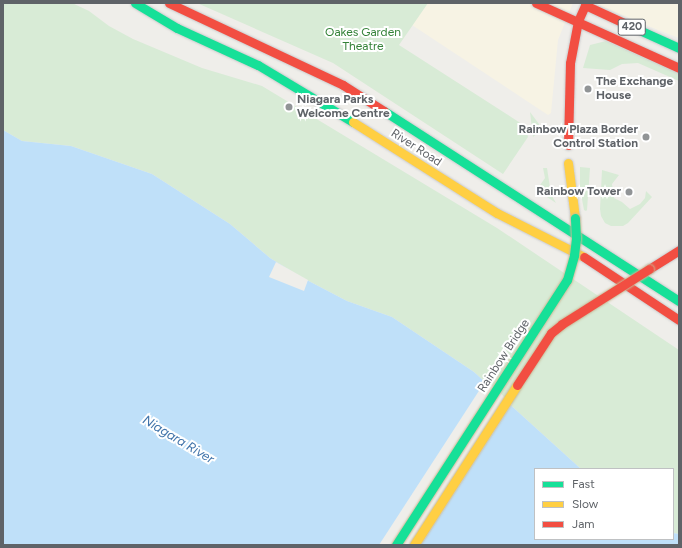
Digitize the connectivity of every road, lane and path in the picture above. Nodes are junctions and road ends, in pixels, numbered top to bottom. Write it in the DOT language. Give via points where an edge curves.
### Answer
graph roads {
  1 [pos="135,3"];
  2 [pos="169,3"];
  3 [pos="536,3"];
  4 [pos="582,4"];
  5 [pos="578,21"];
  6 [pos="679,48"];
  7 [pos="679,68"];
  8 [pos="568,145"];
  9 [pos="568,164"];
  10 [pos="679,250"];
  11 [pos="679,301"];
  12 [pos="679,320"];
  13 [pos="396,545"];
  14 [pos="414,545"];
  1 -- 12 [label="main road, River Road" via="177,28 258,64 497,213 583,257"];
  2 -- 11 [label="main road, River Road" via="343,85"];
  3 -- 5 [label="main road"];
  4 -- 5 [label="main road"];
  4 -- 6 [label="main road, 420"];
  5 -- 7 [label="main road"];
  5 -- 8 [label="main road" via="570,63"];
  9 -- 13 [label="main road, Rainbow Bridge, bridge" via="576,238 567,280"];
  10 -- 14 [label="main road, bridge" via="551,333"];
}
